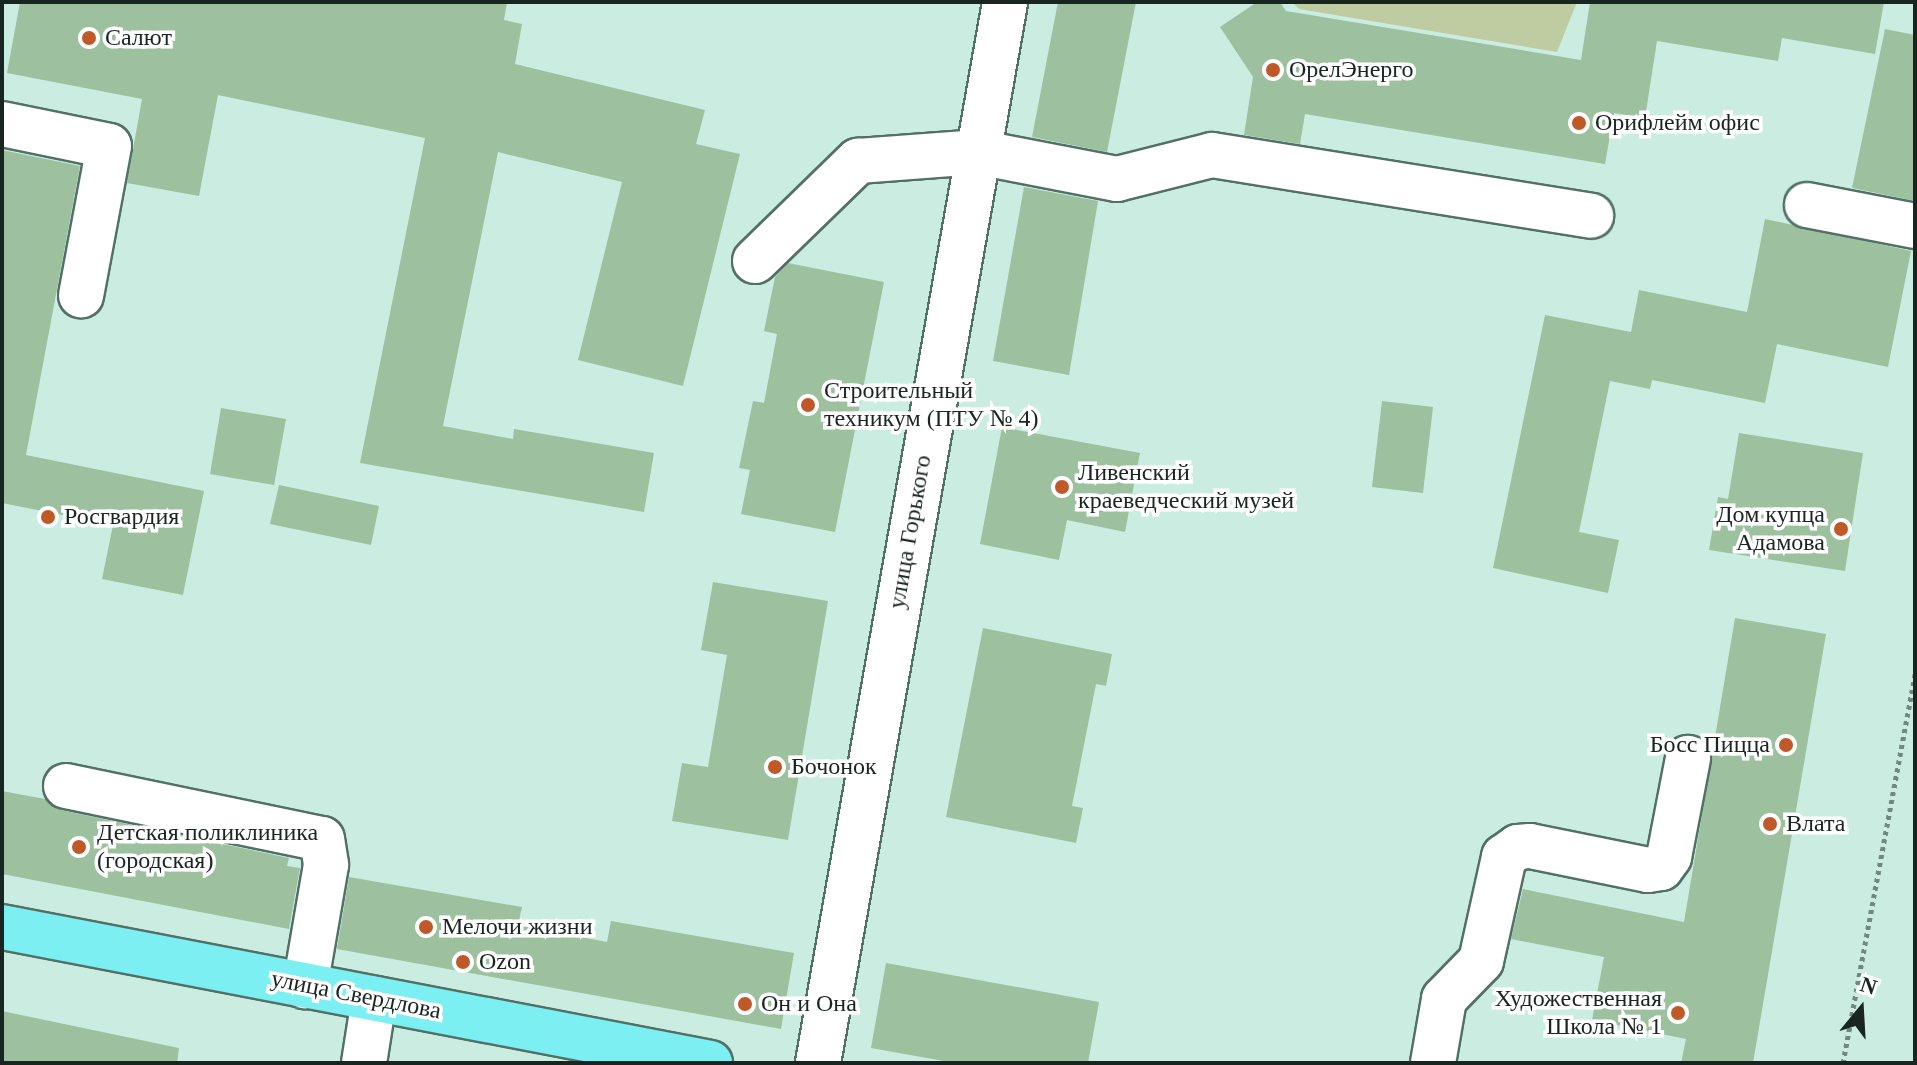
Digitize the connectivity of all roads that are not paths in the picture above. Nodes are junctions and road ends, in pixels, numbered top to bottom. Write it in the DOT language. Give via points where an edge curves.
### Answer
graph roads {
  1 [pos="1005,2"];
  2 [pos="2,124"];
  3 [pos="977,152"];
  4 [pos="1807,205"];
  5 [pos="1591,216"];
  6 [pos="1915,226"];
  7 [pos="755,261"];
  8 [pos="81,295"];
  9 [pos="1688,758"];
  10 [pos="66,786"];
  11 [pos="2,927"];
  12 [pos="305,986"];
  13 [pos="374,999"];
  14 [pos="364,1063"];
  15 [pos="710,1063"];
  16 [pos="818,1063"];
  17 [pos="1433,1063"];
  1 -- 3 [label="street, улица Горького"];
  2 -- 8 [label="street" via="109,146"];
  3 -- 5 [label="street" via="1117,179 1212,155"];
  3 -- 7 [label="street" via="858,161"];
  3 -- 16 [label="street, улица Горького"];
  4 -- 6 [label="street"];
  9 -- 17 [label="street" via="1669,857 1661,868 1648,870 1530,846 1504,857 1481,961 1444,999"];
  10 -- 12 [label="street" via="322,839 326,865"];
  11 -- 12 [label="main road, улица Свердлова"];
  12 -- 13 [label="main road, улица Свердлова"];
  13 -- 14 [label="street"];
  13 -- 15 [label="main road, улица Свердлова"];
}
